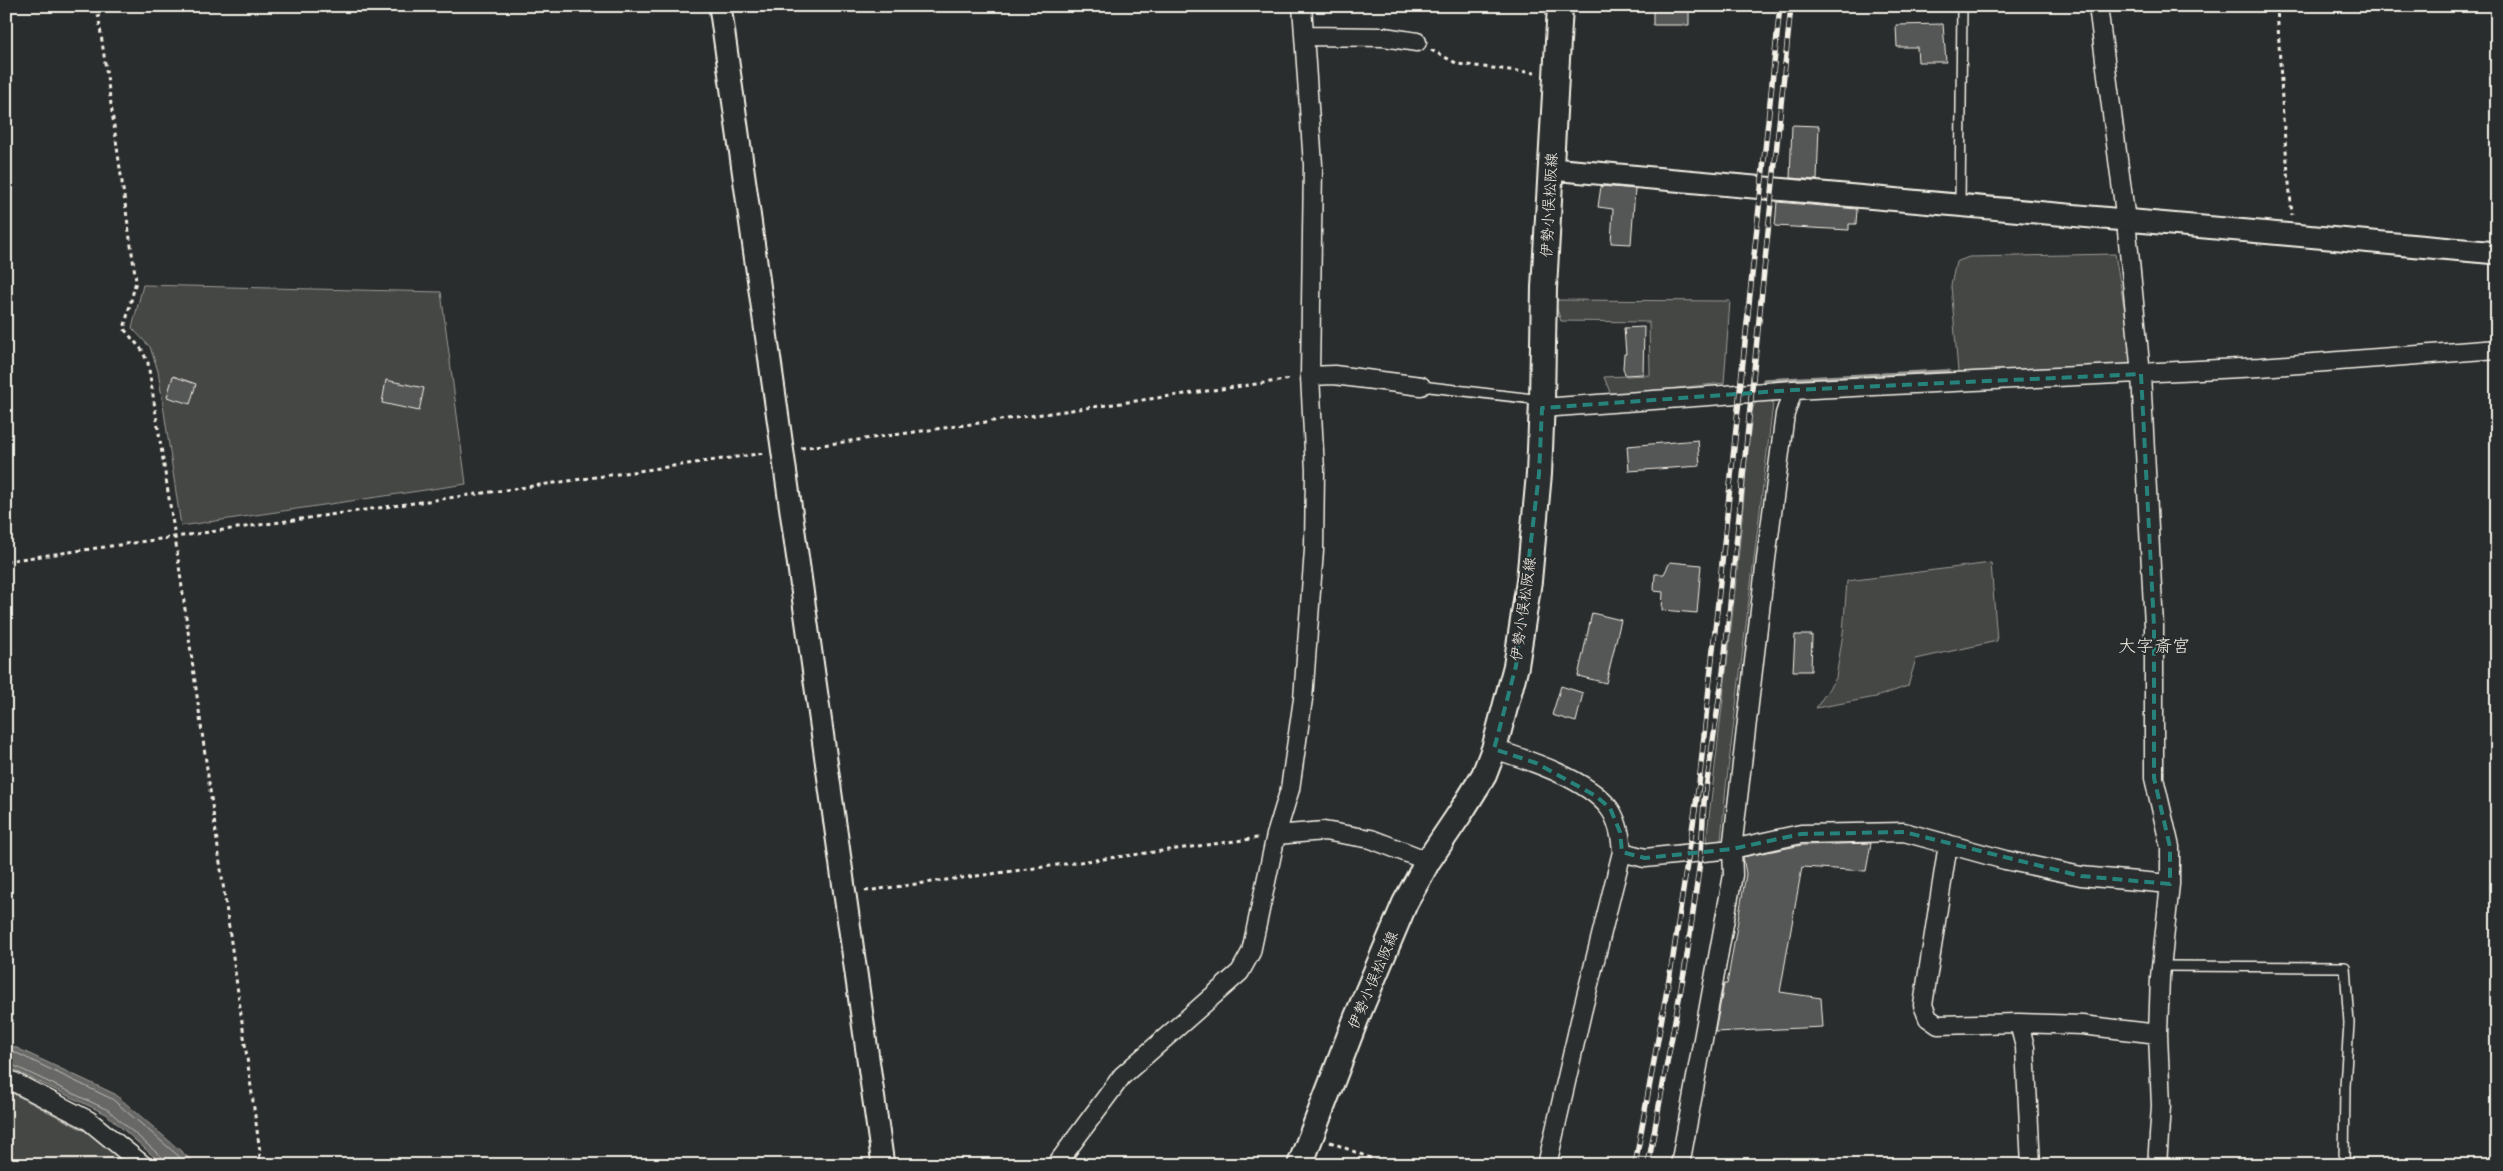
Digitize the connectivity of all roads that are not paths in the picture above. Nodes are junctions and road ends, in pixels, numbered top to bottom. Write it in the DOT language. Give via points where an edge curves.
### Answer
graph roads {
  1 [pos="720,6"];
  2 [pos="1302,6"];
  3 [pos="1560,6"];
  4 [pos="1962,6"];
  5 [pos="2098,6"];
  6 [pos="1304,36"];
  7 [pos="1417,42"];
  8 [pos="1551,169"];
  9 [pos="1960,204"];
  10 [pos="2126,221"];
  11 [pos="2497,253"];
  12 [pos="2497,349"];
  13 [pos="2141,374"];
  14 [pos="1310,376"];
  15 [pos="1420,386"];
  16 [pos="1793,390"];
  17 [pos="1542,404"];
  18 [pos="1494,749"];
  19 [pos="1276,835"];
  20 [pos="1948,844"];
  21 [pos="1732,850"];
  22 [pos="1622,852"];
  23 [pos="1428,861"];
  24 [pos="2170,884"];
  25 [pos="2161,966"];
  26 [pos="2019,1023"];
  27 [pos="2158,1034"];
  28 [pos="6,1078"];
  29 [pos="143,1165"];
  30 [pos="883,1165"];
  31 [pos="1056,1165"];
  32 [pos="1300,1165"];
  33 [pos="1547,1165"];
  34 [pos="1680,1165"];
  35 [pos="2031,1165"];
  36 [pos="2157,1165"];
  37 [pos="2344,1165"];
  1 -- 30 [label="street"];
  2 -- 6 [label="street"];
  3 -- 8 [label="main road, 伊勢小俣松阪線"];
  4 -- 9 [label="lane"];
  5 -- 10 [label="street"];
  6 -- 7 [label="street" via="1384,37"];
  6 -- 14 [label="street" via="1313,165"];
  8 -- 9 [label="street"];
  8 -- 17 [label="main road, 伊勢小俣松阪線" via="1543,296"];
  9 -- 10 [label="street"];
  10 -- 11 [label="street"];
  10 -- 13 [label="street"];
  12 -- 13 [label="street"];
  13 -- 16 [label="street"];
  13 -- 24 [label="street" via="2154,626 2154,778 2170,846"];
  14 -- 15 [label="street" via="1334,375"];
  14 -- 19 [label="street" via="1315,470 1314,550 1303,699 1290,789"];
  15 -- 17 [label="lane"];
  16 -- 17 [label="street"];
  16 -- 21 [label="street" via="1784,424"];
  17 -- 18 [label="main road, 伊勢小俣松阪線" via="1529,581 1516,666"];
  18 -- 22 [label="street" via="1536,763 1596,796 1610,808 1620,832"];
  18 -- 23 [label="main road, 伊勢小俣松阪線" via="1470,799"];
  19 -- 23 [label="street" via="1324,831 1371,839"];
  19 -- 31 [label="street" via="1251,952 1240,972 1122,1076"];
  20 -- 21 [label="street" via="1904,832 1801,834"];
  20 -- 24 [label="street" via="2081,876"];
  20 -- 26 [label="street" via="1923,1005 1928,1018 1938,1025"];
  21 -- 22 [label="street" via="1645,858"];
  21 -- 34 [label="street" via="1733,875"];
  22 -- 33 [label="street"];
  23 -- 32 [label="main road, 伊勢小俣松阪線" via="1389,942"];
  24 -- 25 [label="street"];
  25 -- 27 [label="street"];
  25 -- 37 [label="lane" via="2345,967 2349,1023"];
  26 -- 27 [label="street" via="2082,1025"];
  26 -- 35 [label="street" via="2025,1047"];
  27 -- 36 [label="street" via="2162,1106"];
  28 -- 29 [label="street" via="88,1120"];
}
